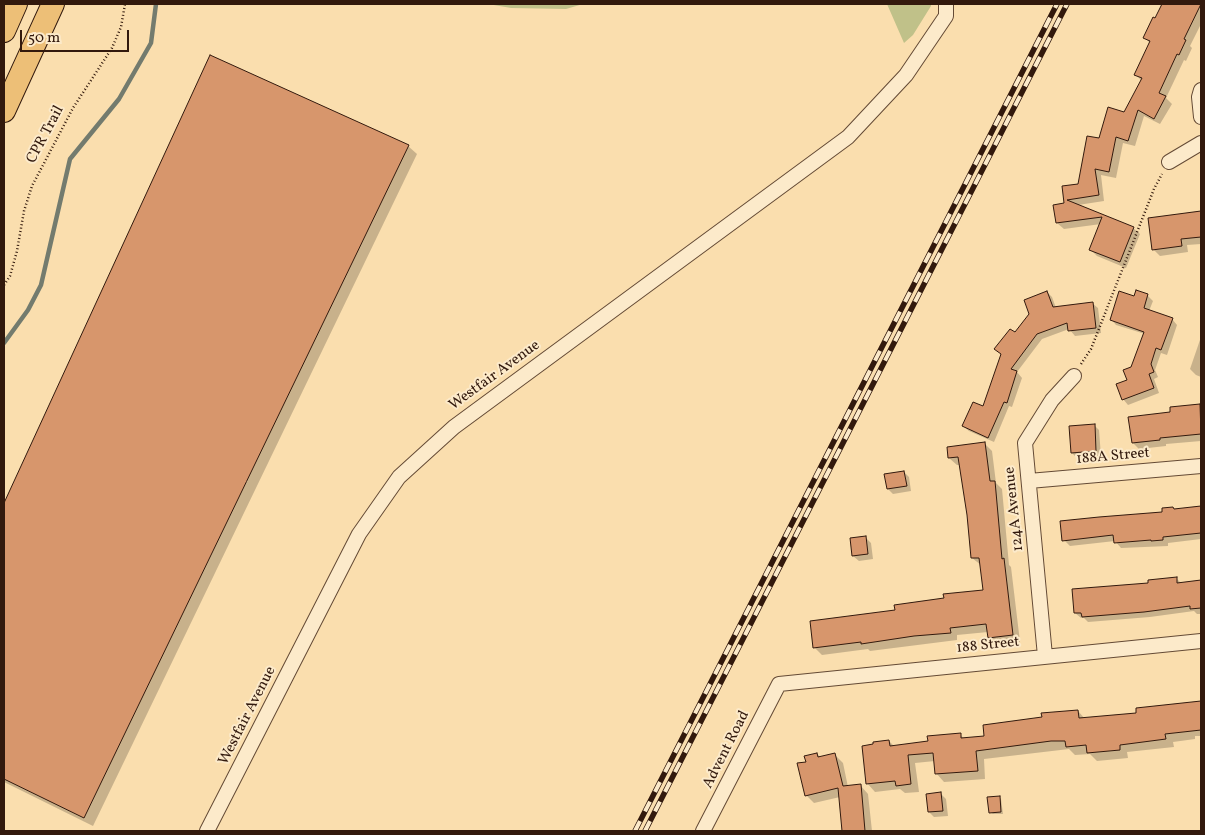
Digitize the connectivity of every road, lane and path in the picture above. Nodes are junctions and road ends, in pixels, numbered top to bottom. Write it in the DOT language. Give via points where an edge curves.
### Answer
graph roads {
  1 [pos="16,4"];
  2 [pos="53,4"];
  3 [pos="125,4"];
  4 [pos="946,4"];
  5 [pos="4,31"];
  6 [pos="1201,90"];
  7 [pos="4,111"];
  8 [pos="1201,117"];
  9 [pos="1201,143"];
  10 [pos="1169,162"];
  11 [pos="4,285"];
  12 [pos="1074,376"];
  13 [pos="1201,466"];
  14 [pos="1028,481"];
  15 [pos="1201,641"];
  16 [pos="1045,656"];
  17 [pos="779,684"];
  18 [pos="207,831"];
  19 [pos="704,831"];
  1 -- 5 [label="highway"];
  2 -- 7 [label="highway"];
  3 -- 11 [label="path, CPR Trail" via="121,28 112,48 73,108 32,186 10,276"];
  4 -- 18 [label="street, Westfair Avenue" via="946,16 924,51 906,75 848,136 454,427 399,477 359,534"];
  6 -- 8 [label="street"];
  9 -- 10 [label="street"];
  10 -- 12 [label="path" via="1154,189 1091,349"];
  12 -- 14 [label="street, 124A Avenue" via="1052,400 1024,443"];
  13 -- 14 [label="street, 188A Street"];
  14 -- 16 [label="street, 124A Avenue"];
  15 -- 16 [label="street, 188 Street"];
  16 -- 17 [label="street, 188 Street"];
  17 -- 19 [label="street, Advent Road"];
}
